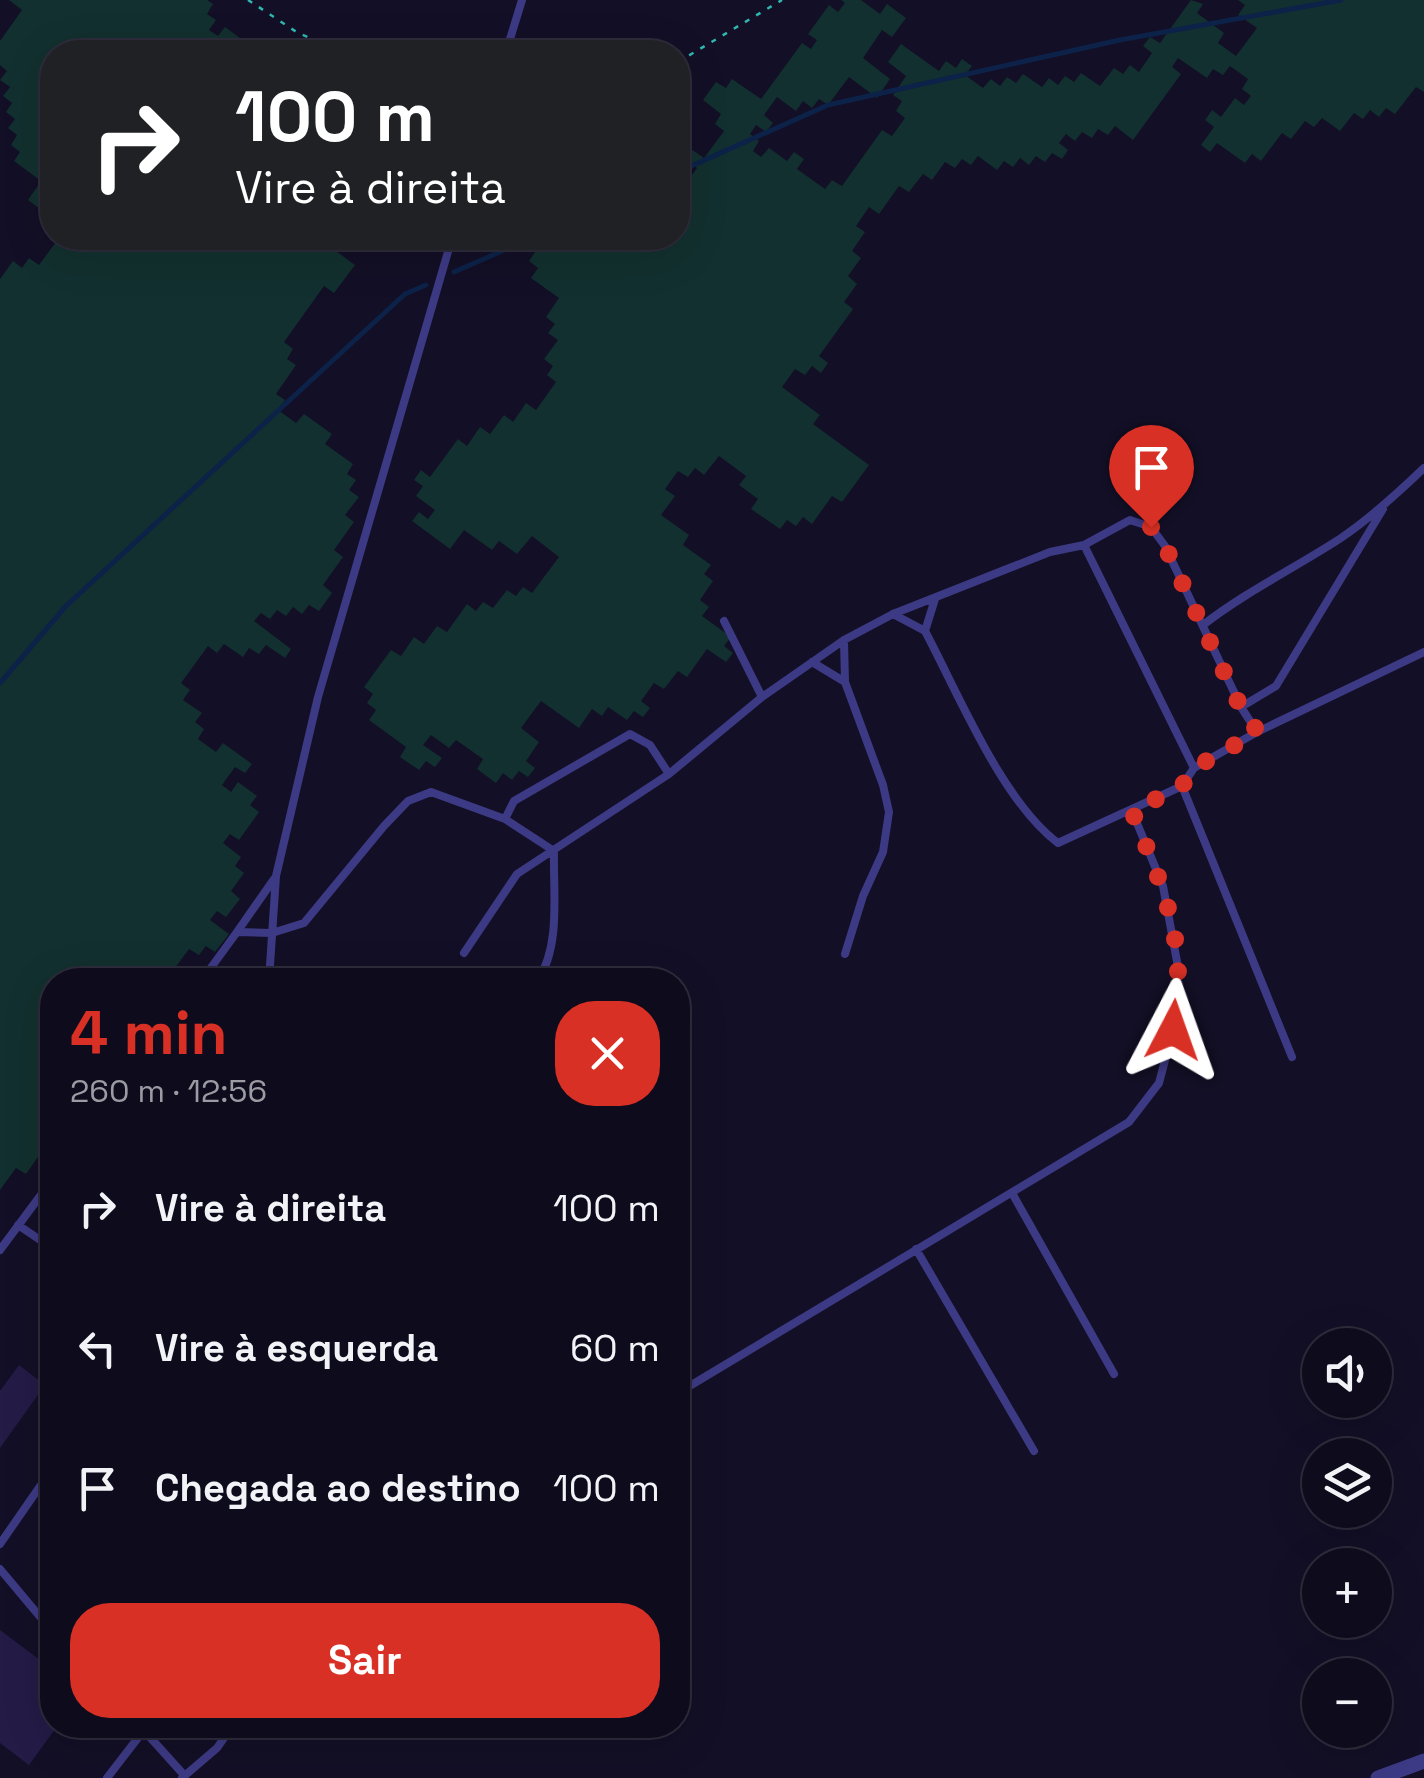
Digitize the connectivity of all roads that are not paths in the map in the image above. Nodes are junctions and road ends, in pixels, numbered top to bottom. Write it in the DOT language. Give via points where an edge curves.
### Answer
graph roads {
  1 [pos="522,0"];
  2 [pos="510,40"];
  3 [pos="448,250"];
  4 [pos="1424,468"];
  5 [pos="1386,505"];
  6 [pos="1084,545"];
  7 [pos="935,598"];
  8 [pos="893,614"];
  9 [pos="724,621"];
  10 [pos="1202,625"];
  11 [pos="925,632"];
  12 [pos="844,640"];
  13 [pos="1424,652"];
  14 [pos="812,662"];
  15 [pos="845,682"];
  16 [pos="762,697"];
  17 [pos="1241,708"];
  18 [pos="1258,732"];
  19 [pos="1194,768"];
  20 [pos="669,774"];
  21 [pos="1182,786"];
  22 [pos="1132,811"];
  23 [pos="505,819"];
  24 [pos="554,851"];
  25 [pos="276,876"];
  26 [pos="237,932"];
  27 [pos="272,934"];
  28 [pos="464,953"];
  29 [pos="845,954"];
  30 [pos="211,968"];
  31 [pos="271,968"];
  32 [pos="546,968"];
  33 [pos="1292,1057"];
  34 [pos="1012,1192"];
  35 [pos="40,1196"];
  36 [pos="18,1225"];
  37 [pos="40,1240"];
  38 [pos="0,1250"];
  39 [pos="916,1250"];
  40 [pos="1114,1374"];
  41 [pos="690,1386"];
  42 [pos="1034,1451"];
  43 [pos="40,1486"];
  44 [pos="0,1544"];
  45 [pos="0,1569"];
  46 [pos="40,1617"];
  47 [pos="134,1738"];
  48 [pos="150,1738"];
  49 [pos="224,1738"];
  50 [pos="1424,1761"];
  51 [pos="183,1777"];
  52 [pos="107,1778"];
  53 [pos="1378,1778"];
  1 -- 2 [label="lane"];
  3 -- 25 [label="lane" via="318,697"];
  4 -- 5 [label="lane"];
  5 -- 10 [label="lane"];
  5 -- 17 [label="lane" via="1276,686"];
  6 -- 7 [label="lane"];
  6 -- 10 [label="lane" via="1130,520 1151,527"];
  6 -- 19 [label="lane"];
  7 -- 8 [label="lane"];
  7 -- 11 [label="lane"];
  8 -- 11 [label="lane"];
  8 -- 12 [label="lane"];
  9 -- 16 [label="lane"];
  10 -- 17 [label="lane"];
  11 -- 22 [label="lane" via="1036,826 1058,842"];
  12 -- 14 [label="lane"];
  12 -- 15 [label="lane"];
  13 -- 18 [label="lane"];
  14 -- 15 [label="lane"];
  14 -- 16 [label="lane"];
  15 -- 29 [label="lane" via="889,812 883,852"];
  16 -- 20 [label="lane"];
  17 -- 18 [label="lane"];
  18 -- 19 [label="lane"];
  19 -- 21 [label="lane"];
  20 -- 23 [label="lane" via="650,745 630,734 514,802"];
  20 -- 24 [label="lane"];
  21 -- 22 [label="lane"];
  21 -- 33 [label="lane"];
  22 -- 34 [label="lane" via="1162,886 1178,966 1173,1030 1159,1082 1129,1122"];
  23 -- 24 [label="lane"];
  23 -- 27 [label="lane" via="431,792 408,802 304,923"];
  24 -- 28 [label="lane" via="518,874"];
  24 -- 32 [label="lane"];
  25 -- 26 [label="lane"];
  25 -- 27 [label="lane"];
  26 -- 27 [label="lane"];
  26 -- 30 [label="lane"];
  27 -- 31 [label="lane"];
  34 -- 39 [label="lane"];
  34 -- 40 [label="lane"];
  35 -- 36 [label="lane"];
  36 -- 37 [label="lane"];
  36 -- 38 [label="lane"];
  39 -- 41 [label="lane"];
  39 -- 42 [label="lane"];
  43 -- 44 [label="lane"];
  45 -- 46 [label="lane"];
  47 -- 52 [label="lane"];
  48 -- 51 [label="lane"];
  49 -- 51 [label="lane"];
  50 -- 53 [label="street"];
}
